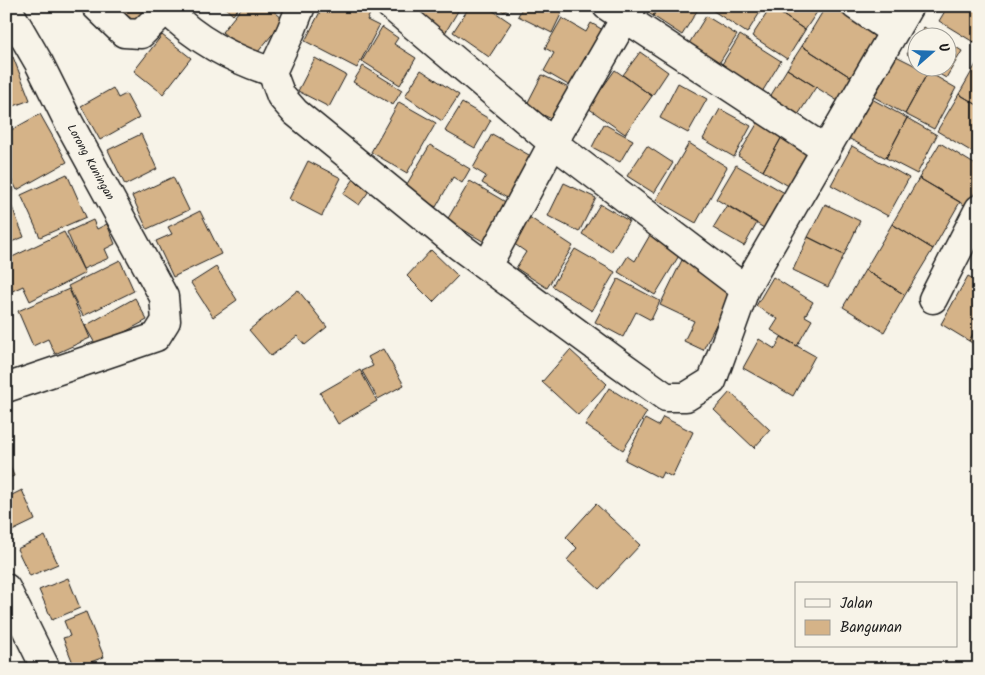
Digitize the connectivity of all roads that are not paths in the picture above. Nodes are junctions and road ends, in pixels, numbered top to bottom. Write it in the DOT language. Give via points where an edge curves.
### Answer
graph roads {
  1 [pos="6,6"];
  2 [pos="96,6"];
  3 [pos="301,6"];
  4 [pos="391,6"];
  5 [pos="856,6"];
  6 [pos="909,6"];
  7 [pos="167,8"];
  8 [pos="621,10"];
  9 [pos="893,32"];
  10 [pos="272,72"];
  11 [pos="552,144"];
  12 [pos="826,150"];
  13 [pos="979,209"];
  14 [pos="487,266"];
  15 [pos="744,289"];
  16 [pos="933,299"];
  17 [pos="6,388"];
  18 [pos="6,588"];
  19 [pos="46,669"];
  1 -- 17 [label="street, Lorong Kuningan" via="164,297 166,321 156,338"];
  2 -- 7 [label="street" via="124,33 132,35 141,34"];
  3 -- 10 [label="street"];
  4 -- 11 [label="street"];
  5 -- 9 [label="street"];
  6 -- 9 [label="street"];
  7 -- 10 [label="street" via="183,26 220,51"];
  8 -- 11 [label="street"];
  8 -- 12 [label="street"];
  9 -- 12 [label="street"];
  10 -- 14 [label="street" via="281,96 295,112"];
  11 -- 14 [label="street"];
  11 -- 15 [label="street"];
  12 -- 15 [label="street"];
  13 -- 16 [label="street"];
  14 -- 15 [label="street" via="666,397 686,397 712,381"];
  18 -- 19 [label="street"];
}
